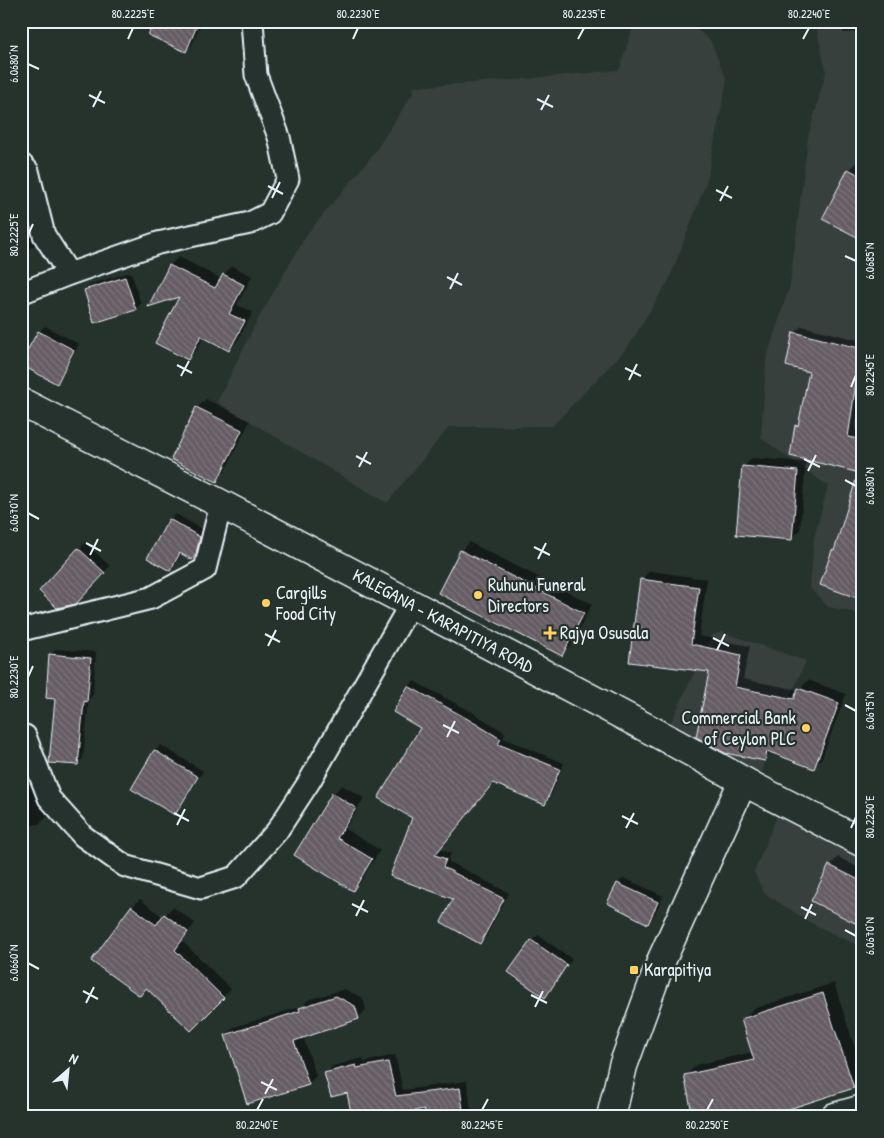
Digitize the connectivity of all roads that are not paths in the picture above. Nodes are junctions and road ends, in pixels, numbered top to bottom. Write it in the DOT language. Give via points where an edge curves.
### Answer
graph roads {
  1 [pos="252,21"];
  2 [pos="21,164"];
  3 [pos="70,274"];
  4 [pos="21,293"];
  5 [pos="21,402"];
  6 [pos="221,504"];
  7 [pos="410,604"];
  8 [pos="21,630"];
  9 [pos="21,735"];
  10 [pos="744,781"];
  11 [pos="860,834"];
  12 [pos="863,1109"];
  13 [pos="611,1117"];
  14 [pos="835,1117"];
  1 -- 3 [label="street" via="256,75 279,137 288,179 270,213 250,223 158,243"];
  2 -- 3 [label="street" via="28,171 44,235"];
  3 -- 4 [label="street"];
  5 -- 6 [label="main road, KALEGANA - KARAPITIYA ROAD"];
  6 -- 7 [label="main road, KALEGANA - KARAPITIYA ROAD"];
  6 -- 8 [label="street" via="205,569 151,598"];
  7 -- 9 [label="street" via="309,782 277,831 236,877 201,888 126,866 83,836 49,798 25,736"];
  7 -- 10 [label="main road, KALEGANA - KARAPITIYA ROAD"];
  10 -- 11 [label="main road, KALEGANA - KARAPITIYA ROAD"];
  10 -- 13 [label="main road" via="662,959 623,1066"];
  12 -- 14 [label="main road"];
}
